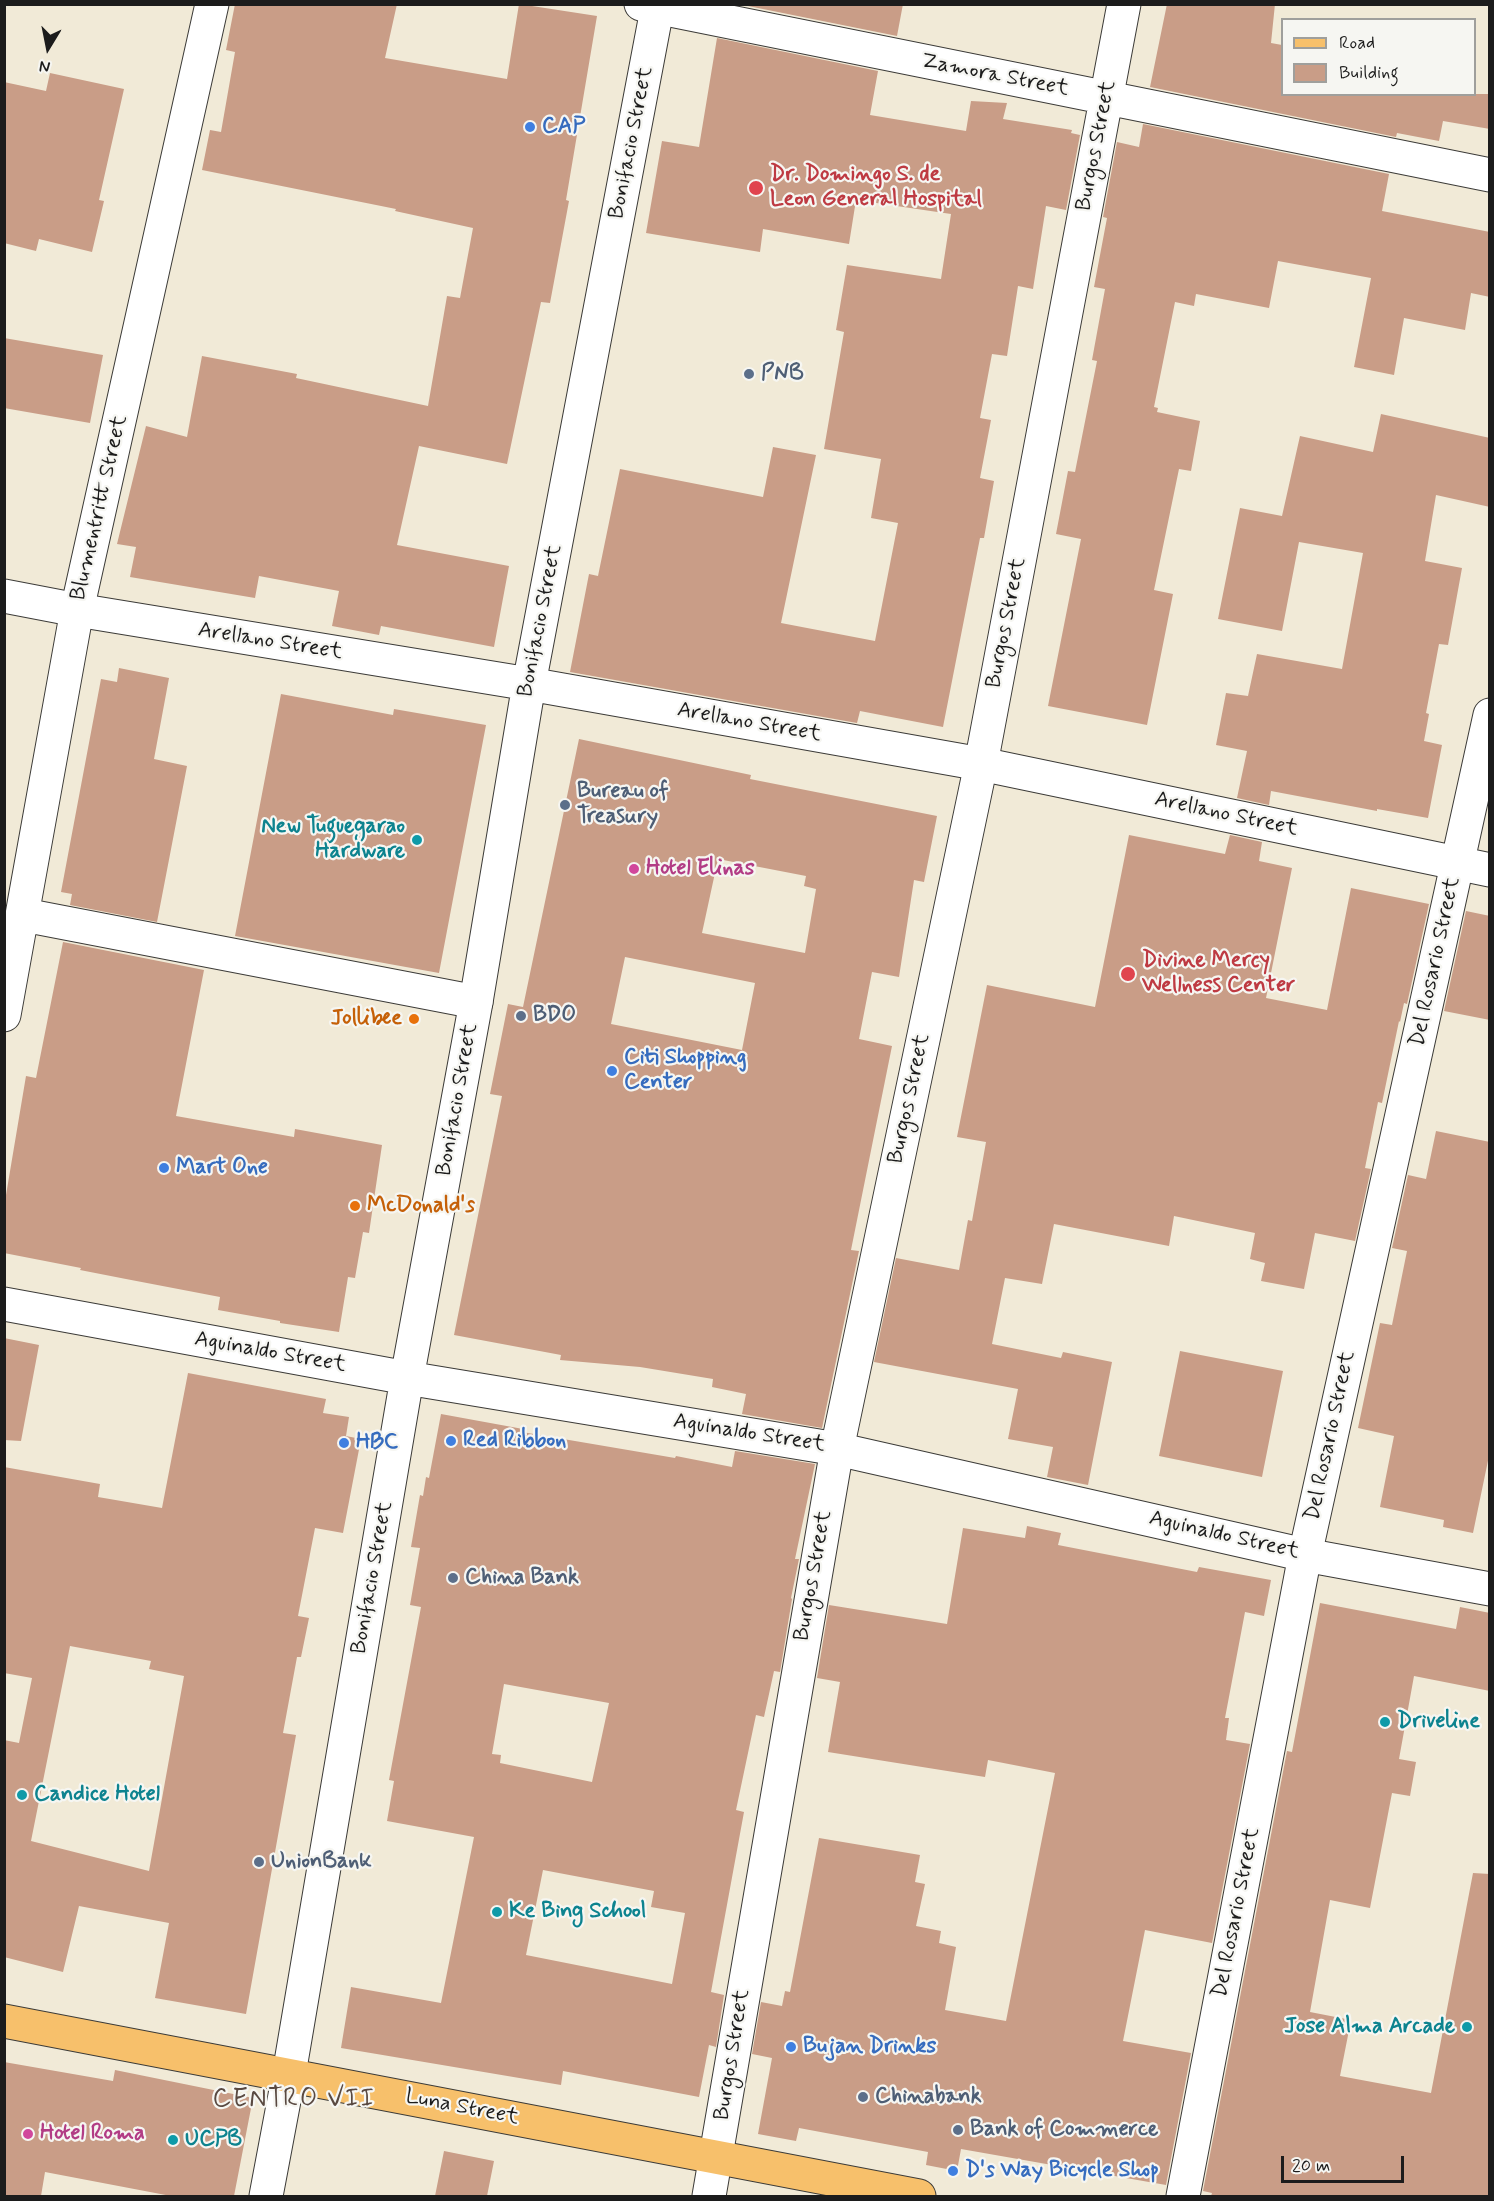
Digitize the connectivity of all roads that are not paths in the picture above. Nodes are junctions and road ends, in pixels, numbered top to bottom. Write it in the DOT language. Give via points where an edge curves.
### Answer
graph roads {
  1 [pos="212,4"];
  2 [pos="1124,4"];
  3 [pos="652,6"];
  4 [pos="1106,98"];
  5 [pos="1490,175"];
  6 [pos="4,596"];
  7 [pos="77,610"];
  8 [pos="529,684"];
  9 [pos="1490,715"];
  10 [pos="981,764"];
  11 [pos="1458,862"];
  12 [pos="1490,870"];
  13 [pos="24,915"];
  14 [pos="476,1002"];
  15 [pos="4,1015"];
  16 [pos="4,1304"];
  17 [pos="407,1378"];
  18 [pos="837,1449"];
  19 [pos="1305,1555"];
  20 [pos="1490,1589"];
  21 [pos="4,2021"];
  22 [pos="289,2074"];
  23 [pos="717,2157"];
  24 [pos="266,2196"];
  25 [pos="709,2196"];
  26 [pos="919,2196"];
  27 [pos="1183,2196"];
  1 -- 7 [label="street, Blumentritt Street"];
  2 -- 4 [label="street, Burgos Street"];
  3 -- 4 [label="street, Zamora Street"];
  3 -- 8 [label="street, Bonifacio Street"];
  4 -- 5 [label="street, Zamora Street"];
  4 -- 10 [label="street, Burgos Street"];
  6 -- 7 [label="street, Arellano Street"];
  7 -- 8 [label="street, Arellano Street"];
  7 -- 13 [label="street, Blumentritt Street"];
  8 -- 10 [label="street, Arellano Street"];
  8 -- 14 [label="street, Bonifacio Street"];
  9 -- 11 [label="street, Del Rosario Street"];
  10 -- 11 [label="street, Arellano Street"];
  10 -- 18 [label="street, Burgos Street"];
  11 -- 12 [label="street, Arellano Street"];
  11 -- 19 [label="street, Del Rosario Street"];
  13 -- 14 [label="street"];
  13 -- 15 [label="street, Blumentritt Street"];
  14 -- 17 [label="street, Bonifacio Street"];
  16 -- 17 [label="street, Aguinaldo Street"];
  17 -- 18 [label="street, Aguinaldo Street"];
  17 -- 22 [label="street, Bonifacio Street"];
  18 -- 19 [label="street, Aguinaldo Street"];
  18 -- 23 [label="street, Burgos Street"];
  19 -- 20 [label="street, Aguinaldo Street"];
  19 -- 27 [label="street, Del Rosario Street"];
  21 -- 22 [label="main road, Luna Street"];
  22 -- 23 [label="main road, Luna Street"];
  22 -- 24 [label="street, Bonifacio Street"];
  23 -- 25 [label="street, Burgos Street"];
  23 -- 26 [label="main road, Luna Street"];
}
